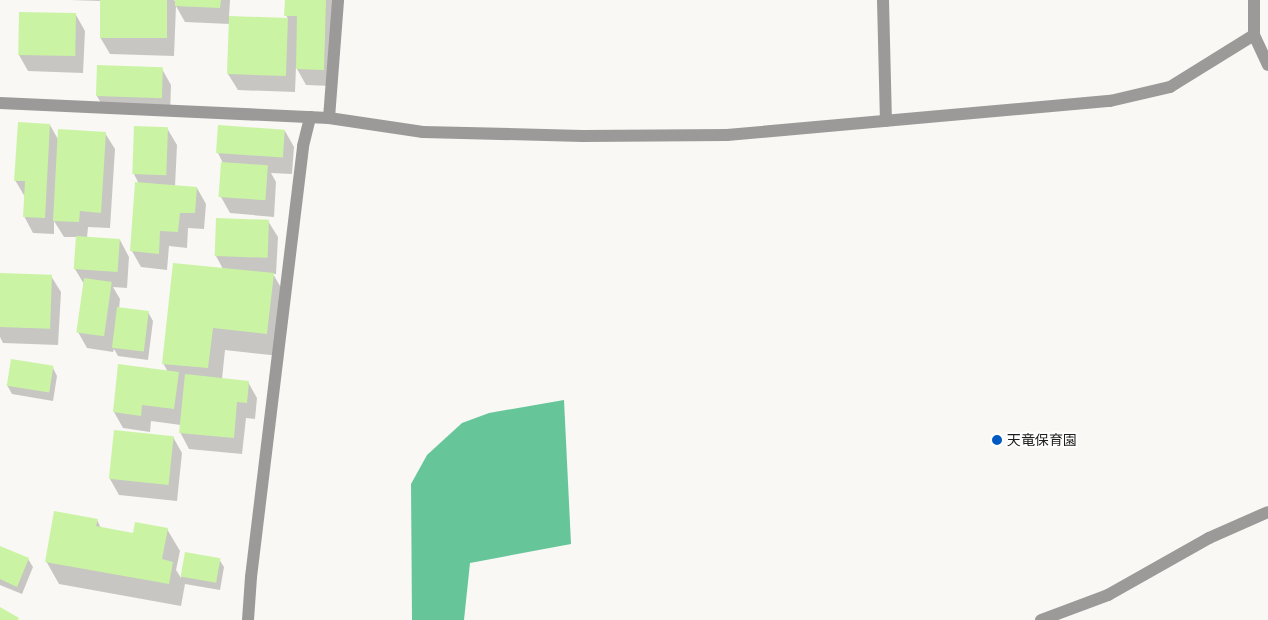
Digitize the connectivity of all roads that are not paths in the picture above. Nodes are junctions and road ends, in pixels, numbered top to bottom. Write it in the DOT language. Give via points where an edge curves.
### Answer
graph roads {
  1 [pos="338,0"];
  2 [pos="882,0"];
  3 [pos="1254,0"];
  4 [pos="1254,35"];
  5 [pos="1268,66"];
  6 [pos="0,103"];
  7 [pos="310,117"];
  8 [pos="329,118"];
  9 [pos="886,121"];
  10 [pos="1268,512"];
  11 [pos="248,620"];
  12 [pos="1041,620"];
  1 -- 8 [label="street"];
  2 -- 9 [label="street"];
  3 -- 4 [label="street"];
  4 -- 5 [label="street"];
  4 -- 9 [label="street" via="1170,87 1110,101"];
  6 -- 7 [label="street"];
  7 -- 8 [label="street"];
  7 -- 11 [label="street" via="303,146"];
  8 -- 9 [label="street" via="423,132 583,136 727,135"];
  10 -- 12 [label="street" via="1209,538 1108,595"];
}
